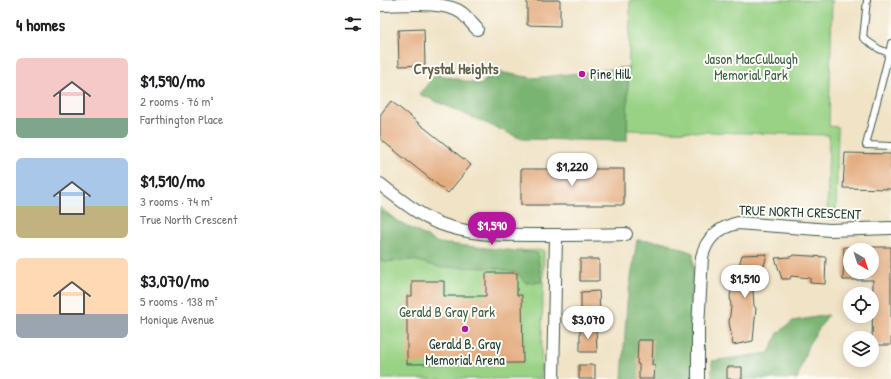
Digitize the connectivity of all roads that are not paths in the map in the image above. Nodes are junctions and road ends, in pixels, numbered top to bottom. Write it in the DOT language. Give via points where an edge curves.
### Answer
graph roads {
  1 [pos="867,0"];
  2 [pos="380,5"];
  3 [pos="477,29"];
  4 [pos="891,43"];
  5 [pos="890,54"];
  6 [pos="891,146"];
  7 [pos="380,184"];
  8 [pos="891,228"];
  9 [pos="626,234"];
  10 [pos="556,235"];
  11 [pos="553,379"];
  12 [pos="698,379"];
  1 -- 5 [label="lane" via="863,38"];
  2 -- 3 [label="street" via="433,4 450,7 462,13"];
  4 -- 5 [label="lane"];
  5 -- 6 [label="lane" via="866,145"];
  7 -- 10 [label="street" via="413,209 437,222 461,230 490,234"];
  8 -- 12 [label="street, TRUE NORTH CRESCENT" via="830,230 738,222 720,230 708,243 702,257"];
  9 -- 10 [label="street"];
  10 -- 11 [label="street"];
}
